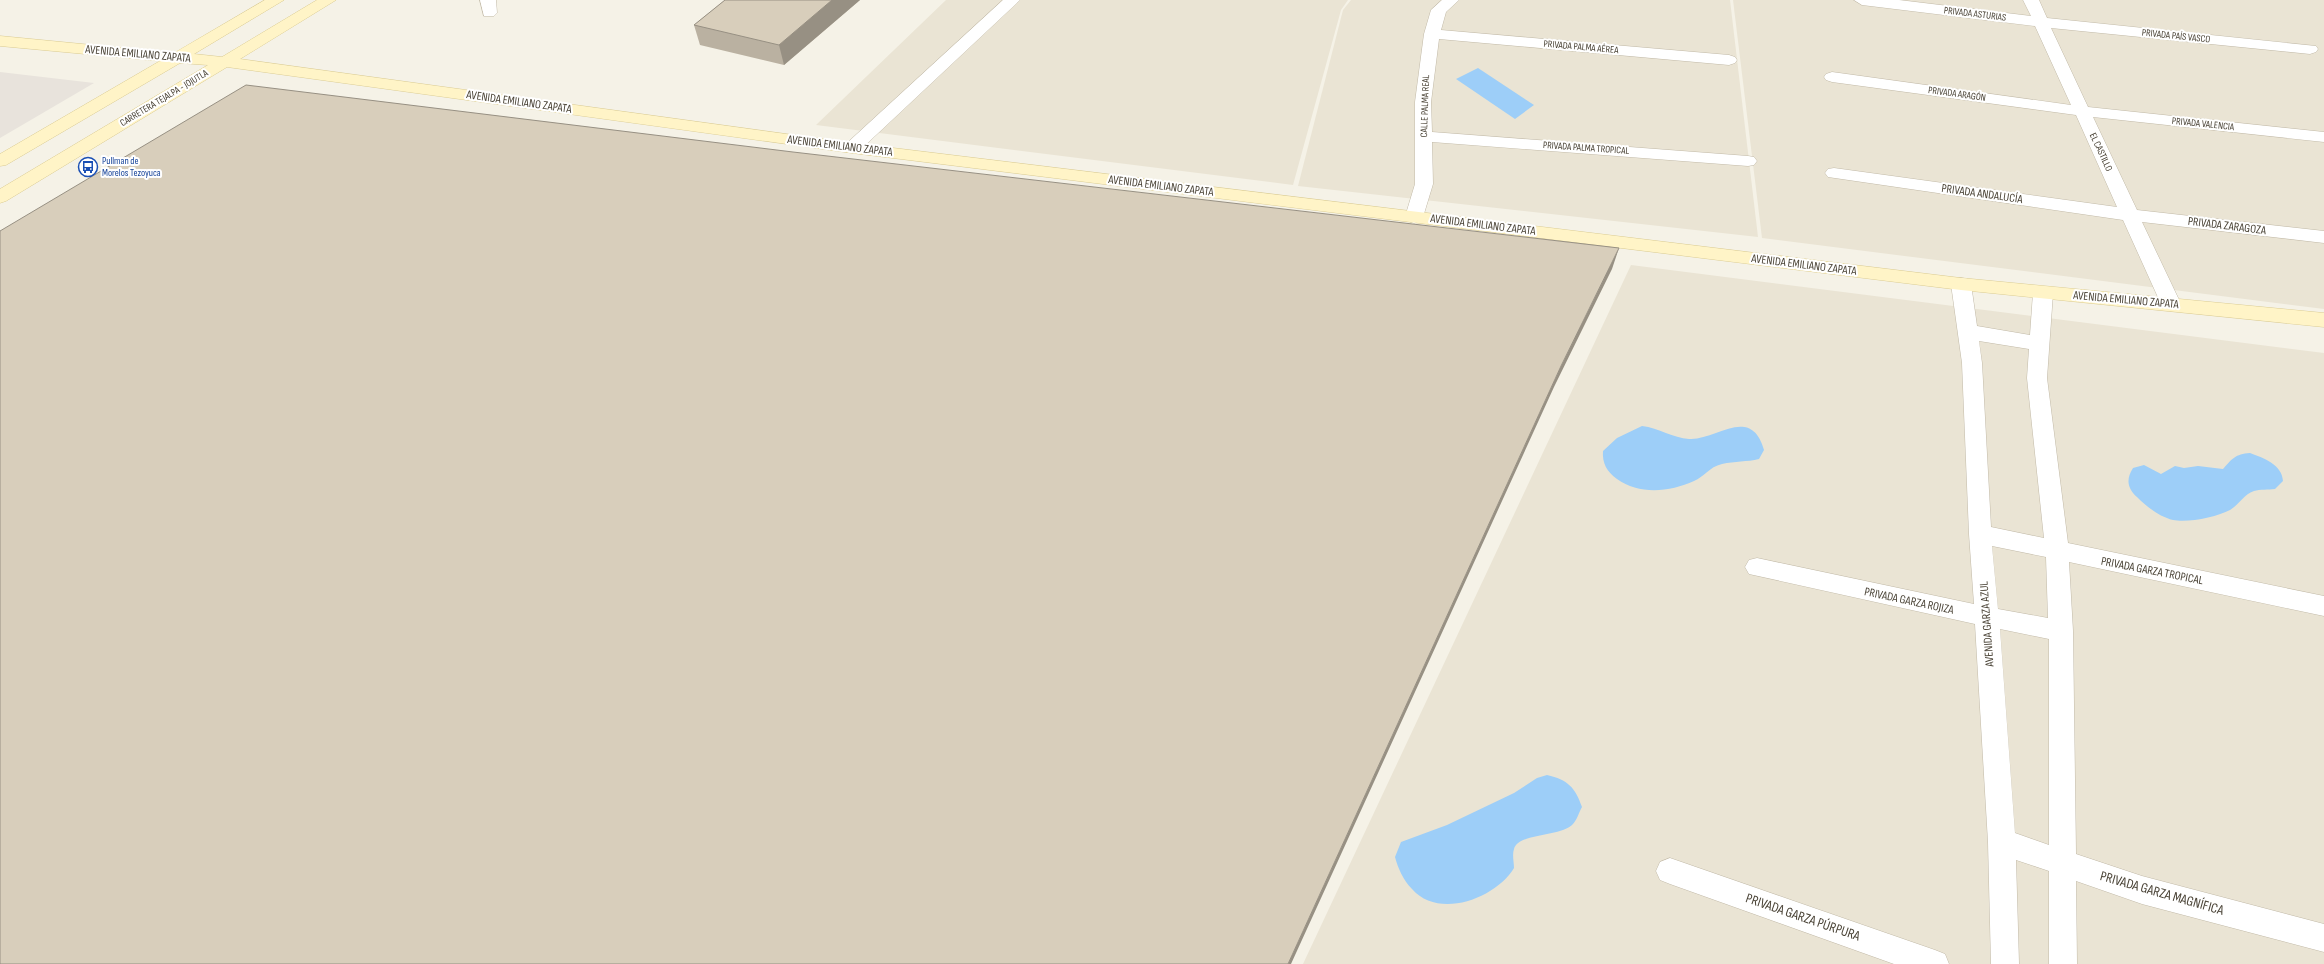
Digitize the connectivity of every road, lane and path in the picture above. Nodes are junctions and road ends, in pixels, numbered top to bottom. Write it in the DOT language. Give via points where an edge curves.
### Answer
graph roads {
  1 [pos="276,0"];
  2 [pos="328,0"];
  3 [pos="1012,0"];
  4 [pos="1451,0"];
  5 [pos="1862,0"];
  6 [pos="2031,0"];
  7 [pos="2041,22"];
  8 [pos="1432,34"];
  9 [pos="0,41"];
  10 [pos="2310,49"];
  11 [pos="176,57"];
  12 [pos="1729,60"];
  13 [pos="224,62"];
  14 [pos="1832,77"];
  15 [pos="2082,111"];
  16 [pos="1424,136"];
  17 [pos="2324,137"];
  18 [pos="852,148"];
  19 [pos="0,161"];
  20 [pos="1748,161"];
  21 [pos="1834,173"];
  22 [pos="0,197"];
  23 [pos="2131,215"];
  24 [pos="1414,217"];
  25 [pos="2324,237"];
  26 [pos="1961,284"];
  27 [pos="2043,293"];
  28 [pos="2171,304"];
  29 [pos="2324,320"];
  30 [pos="1969,332"];
  31 [pos="2040,344"];
  32 [pos="1980,534"];
  33 [pos="2057,552"];
  34 [pos="1757,567"];
  35 [pos="2324,606"];
  36 [pos="1987,617"];
  37 [pos="2061,630"];
  38 [pos="2002,842"];
  39 [pos="2062,861"];
  40 [pos="1670,871"];
  41 [pos="2324,938"];
  42 [pos="1935,964"];
  43 [pos="2005,964"];
  44 [pos="2063,964"];
  1 -- 11 [label="street"];
  2 -- 13 [label="street, CARRETERA TEJALPA - JOJUTLA"];
  3 -- 18 [label="street"];
  4 -- 8 [label="street, CALLE PALMA REAL" via="1439,10"];
  5 -- 7 [label="street, PRIVADA ASTURIAS"];
  6 -- 7 [label="street, EL CASTILLO"];
  7 -- 10 [label="street, PRIVADA PAÍS VASCO"];
  7 -- 15 [label="street, EL CASTILLO"];
  8 -- 12 [label="street, PRIVADA PALMA AÉREA"];
  8 -- 16 [label="street, CALLE PALMA REAL" via="1423,102"];
  9 -- 11 [label="street, AVENIDA EMILIANO ZAPATA"];
  11 -- 13 [label="street, AVENIDA EMILIANO ZAPATA"];
  11 -- 19 [label="street"];
  13 -- 18 [label="street, AVENIDA EMILIANO ZAPATA"];
  13 -- 22 [label="street, CARRETERA TEJALPA - JOJUTLA"];
  14 -- 15 [label="street, PRIVADA ARAGÓN"];
  15 -- 17 [label="street, PRIVADA VALENCIA"];
  15 -- 23 [label="street, EL CASTILLO"];
  16 -- 20 [label="street, PRIVADA PALMA TROPICAL"];
  16 -- 24 [label="street, CALLE PALMA REAL" via="1424,184"];
  18 -- 24 [label="street, AVENIDA EMILIANO ZAPATA"];
  21 -- 23 [label="street, PRIVADA ANDALUCÍA"];
  23 -- 25 [label="street, PRIVADA ZARAGOZA"];
  23 -- 28 [label="street, EL CASTILLO"];
  24 -- 26 [label="street, AVENIDA EMILIANO ZAPATA"];
  26 -- 27 [label="street, AVENIDA EMILIANO ZAPATA"];
  26 -- 30 [label="street, AVENIDA GARZA AZUL"];
  27 -- 28 [label="street, AVENIDA EMILIANO ZAPATA"];
  27 -- 31 [label="street"];
  28 -- 29 [label="street, AVENIDA EMILIANO ZAPATA"];
  30 -- 31 [label="street"];
  30 -- 32 [label="street, AVENIDA GARZA AZUL"];
  31 -- 33 [label="street" via="2037,378"];
  32 -- 33 [label="street, PRIVADA GARZA TROPICAL"];
  32 -- 36 [label="street, AVENIDA GARZA AZUL"];
  33 -- 35 [label="street, PRIVADA GARZA TROPICAL"];
  33 -- 37 [label="street"];
  34 -- 36 [label="street, PRIVADA GARZA ROJIZA"];
  36 -- 37 [label="street, PRIVADA GARZA ROJIZA"];
  36 -- 38 [label="street, AVENIDA GARZA AZUL"];
  37 -- 39 [label="street"];
  38 -- 39 [label="street, PRIVADA GARZA MAGNÍFICA"];
  38 -- 43 [label="street, AVENIDA GARZA AZUL"];
  39 -- 41 [label="street, PRIVADA GARZA MAGNÍFICA" via="2142,890"];
  39 -- 44 [label="street"];
  40 -- 42 [label="street, PRIVADA GARZA PÚRPURA"];
}
